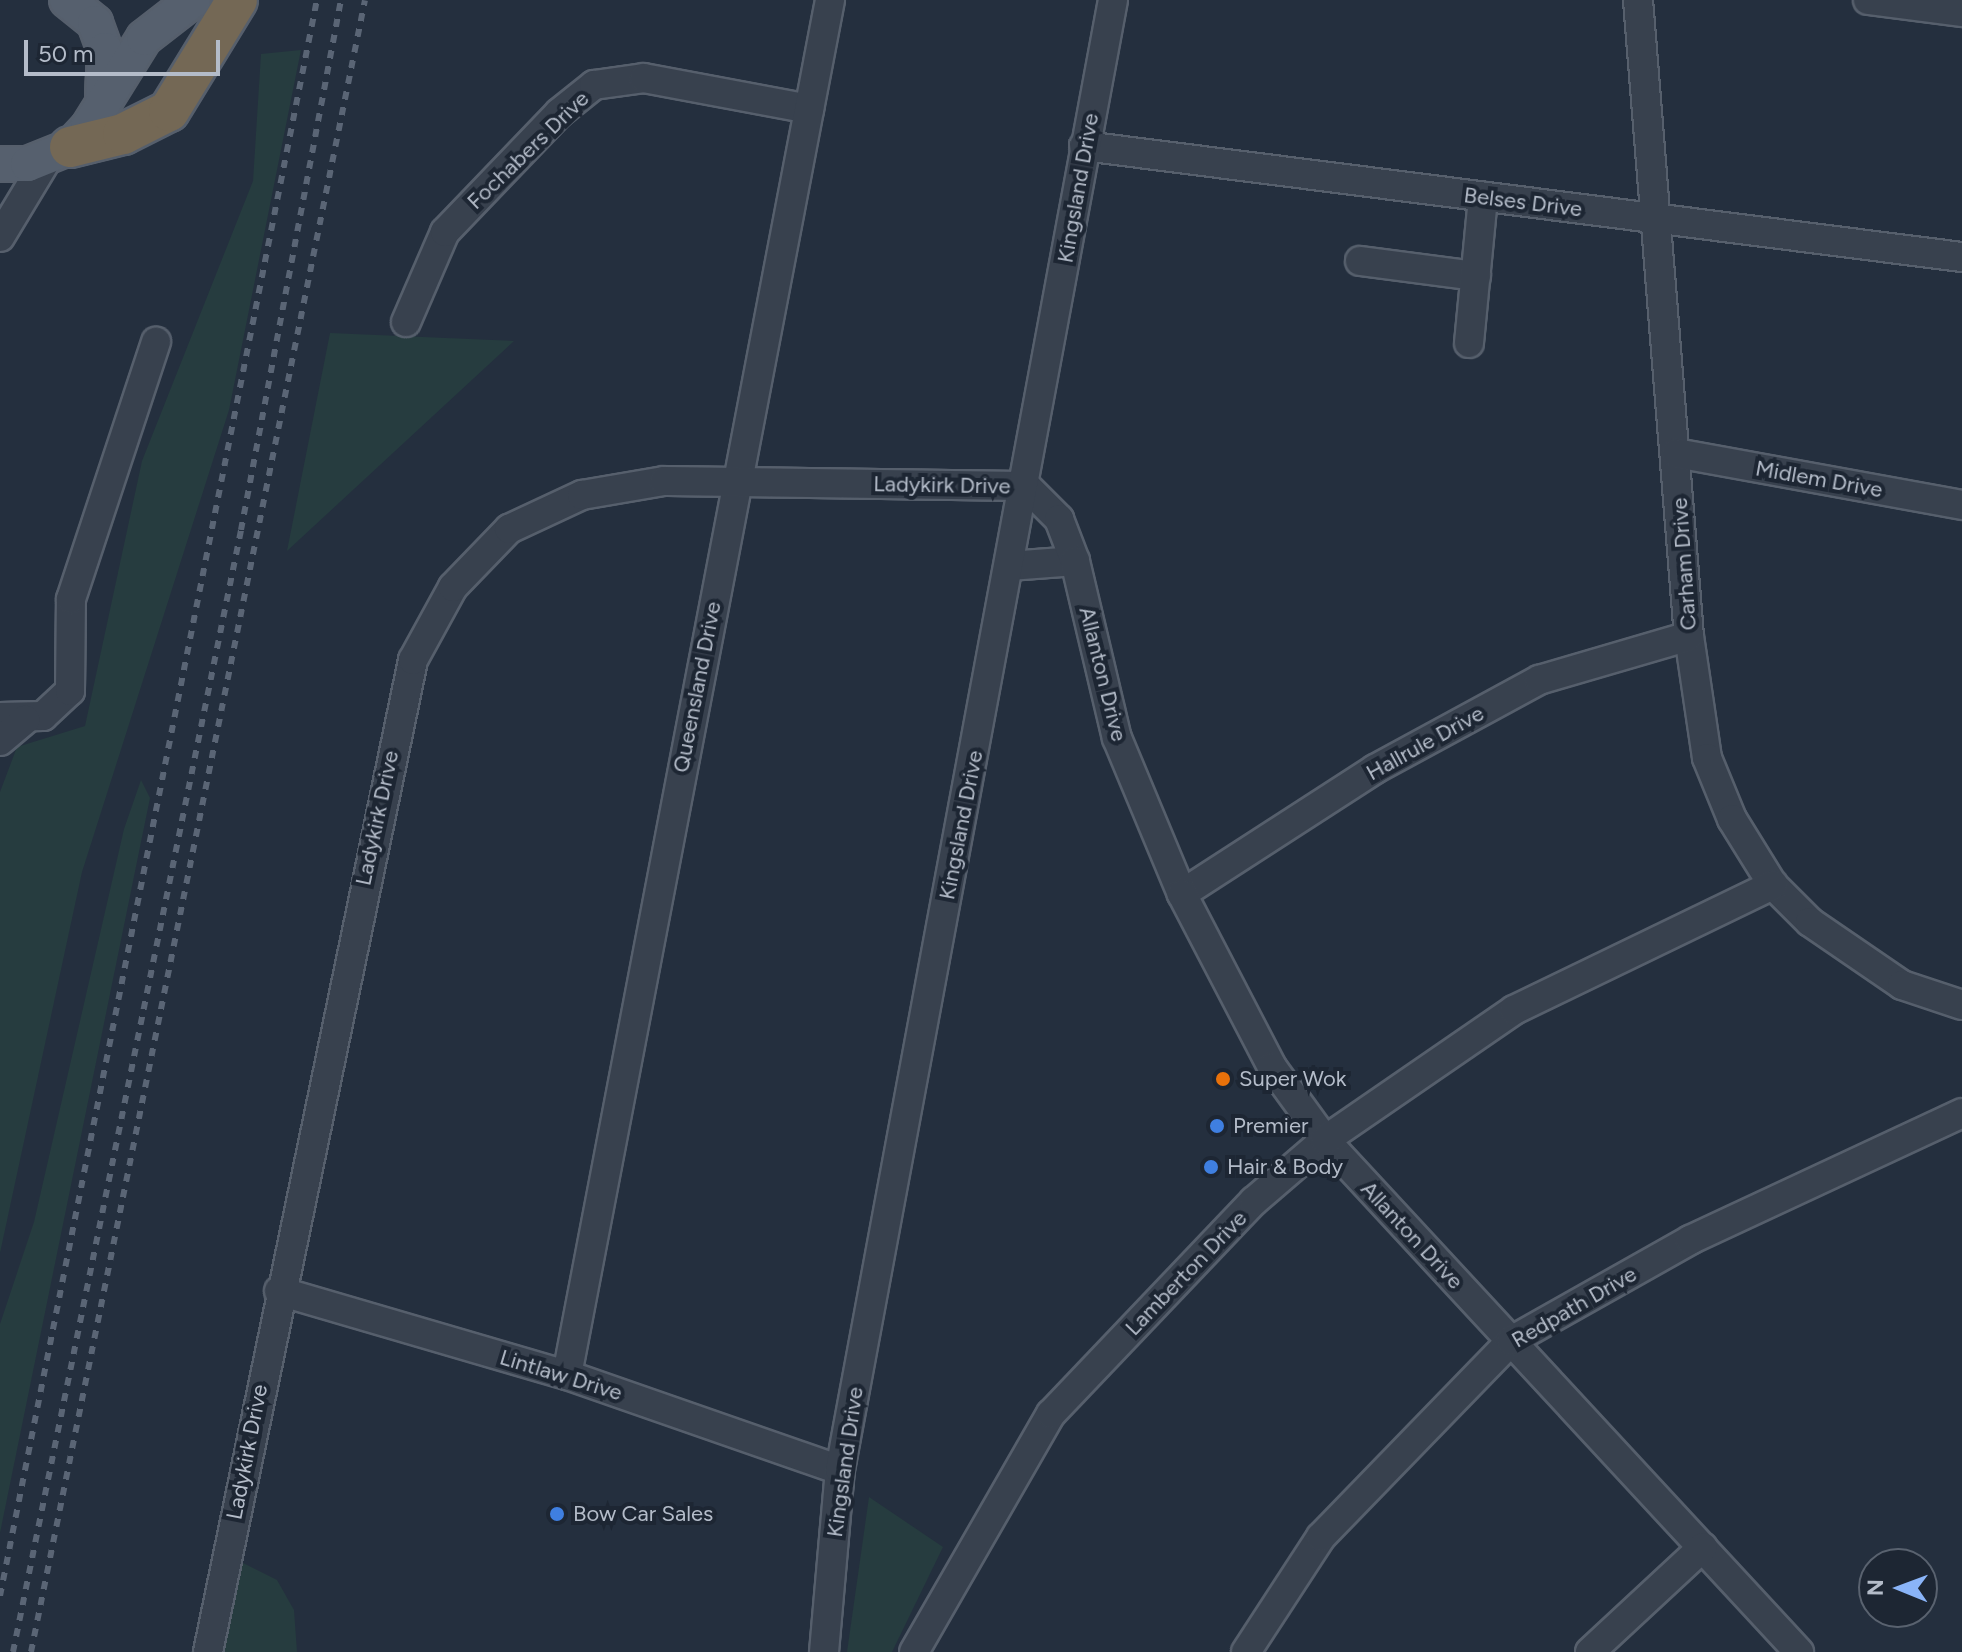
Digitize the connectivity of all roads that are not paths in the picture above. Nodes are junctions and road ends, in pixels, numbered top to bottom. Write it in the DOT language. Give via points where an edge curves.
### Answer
graph roads {
  1 [pos="67,0"];
  2 [pos="193,0"];
  3 [pos="237,0"];
  4 [pos="830,0"];
  5 [pos="1113,0"];
  6 [pos="1638,0"];
  7 [pos="1868,0"];
  8 [pos="1962,12"];
  9 [pos="101,106"];
  10 [pos="809,109"];
  11 [pos="1084,146"];
  12 [pos="59,153"];
  13 [pos="0,164"];
  14 [pos="1483,197"];
  15 [pos="1655,219"];
  16 [pos="0,237"];
  17 [pos="1962,257"];
  18 [pos="1360,261"];
  19 [pos="1476,276"];
  20 [pos="406,322"];
  21 [pos="156,342"];
  22 [pos="1469,343"];
  23 [pos="1676,453"];
  24 [pos="735,482"];
  25 [pos="1026,486"];
  26 [pos="1962,505"];
  27 [pos="1075,561"];
  28 [pos="1010,566"];
  29 [pos="1689,636"];
  30 [pos="13,718"];
  31 [pos="0,741"];
  32 [pos="1773,885"];
  33 [pos="1182,894"];
  34 [pos="1962,1005"];
  35 [pos="1962,1113"];
  36 [pos="1325,1140"];
  37 [pos="279,1291"];
  38 [pos="1511,1341"];
  39 [pos="567,1375"];
  40 [pos="840,1470"];
  41 [pos="1703,1547"];
  42 [pos="208,1652"];
  43 [pos="824,1652"];
  44 [pos="914,1652"];
  45 [pos="1246,1652"];
  46 [pos="1590,1652"];
  47 [pos="1799,1652"];
  1 -- 9 [label="main road" via="95,23 105,50 108,78"];
  2 -- 9 [label="main road" via="144,38"];
  3 -- 12 [label="highway" via="169,111 123,134"];
  4 -- 10 [label="street, Queensland Drive"];
  5 -- 11 [label="street, Kingsland Drive"];
  6 -- 15 [label="street, Carham Drive"];
  7 -- 8 [label="street"];
  9 -- 12 [label="main road"];
  10 -- 20 [label="street, Fochabers Drive" via="644,78 594,85 559,113 445,232"];
  10 -- 24 [label="street, Queensland Drive"];
  11 -- 14 [label="street, Belses Drive"];
  11 -- 25 [label="street, Kingsland Drive"];
  12 -- 13 [label="main road"];
  12 -- 16 [label="street"];
  14 -- 15 [label="street, Belses Drive"];
  14 -- 19 [label="street"];
  15 -- 17 [label="street, Belses Drive"];
  15 -- 23 [label="street, Carham Drive"];
  18 -- 19 [label="street"];
  19 -- 22 [label="street"];
  21 -- 30 [label="street" via="71,599 70,691 54,709"];
  23 -- 26 [label="street, Midlem Drive"];
  23 -- 29 [label="street, Carham Drive"];
  24 -- 25 [label="street, Ladykirk Drive"];
  24 -- 37 [label="street, Ladykirk Drive" via="620,486 550,507 509,529 479,556 431,621 402,698"];
  24 -- 39 [label="street, Queensland Drive"];
  25 -- 27 [label="street, Allanton Drive" via="1059,519"];
  25 -- 28 [label="street, Kingsland Drive"];
  27 -- 28 [label="street"];
  27 -- 33 [label="street, Allanton Drive" via="1117,738"];
  28 -- 40 [label="street, Kingsland Drive"];
  29 -- 32 [label="street, Carham Drive" via="1707,758 1732,819"];
  29 -- 33 [label="street, Hallrule Drive" via="1539,680 1375,769"];
  30 -- 31 [label="street"];
  32 -- 34 [label="street, Carham Drive" via="1859,961 1902,985"];
  32 -- 36 [label="street, Lamberton Drive" via="1514,1010"];
  33 -- 36 [label="street, Allanton Drive" via="1272,1067"];
  35 -- 38 [label="street, Redpath Drive" via="1690,1240"];
  36 -- 38 [label="street, Allanton Drive"];
  36 -- 44 [label="street, Lamberton Drive" via="1254,1201 1051,1414"];
  37 -- 39 [label="street, Lintlaw Drive"];
  37 -- 42 [label="street, Ladykirk Drive"];
  38 -- 41 [label="street, Allanton Drive"];
  38 -- 45 [label="street, Redpath Drive" via="1321,1537"];
  39 -- 40 [label="street, Lintlaw Drive"];
  40 -- 43 [label="street, Kingsland Drive"];
  41 -- 46 [label="street"];
  41 -- 47 [label="street, Allanton Drive"];
}
